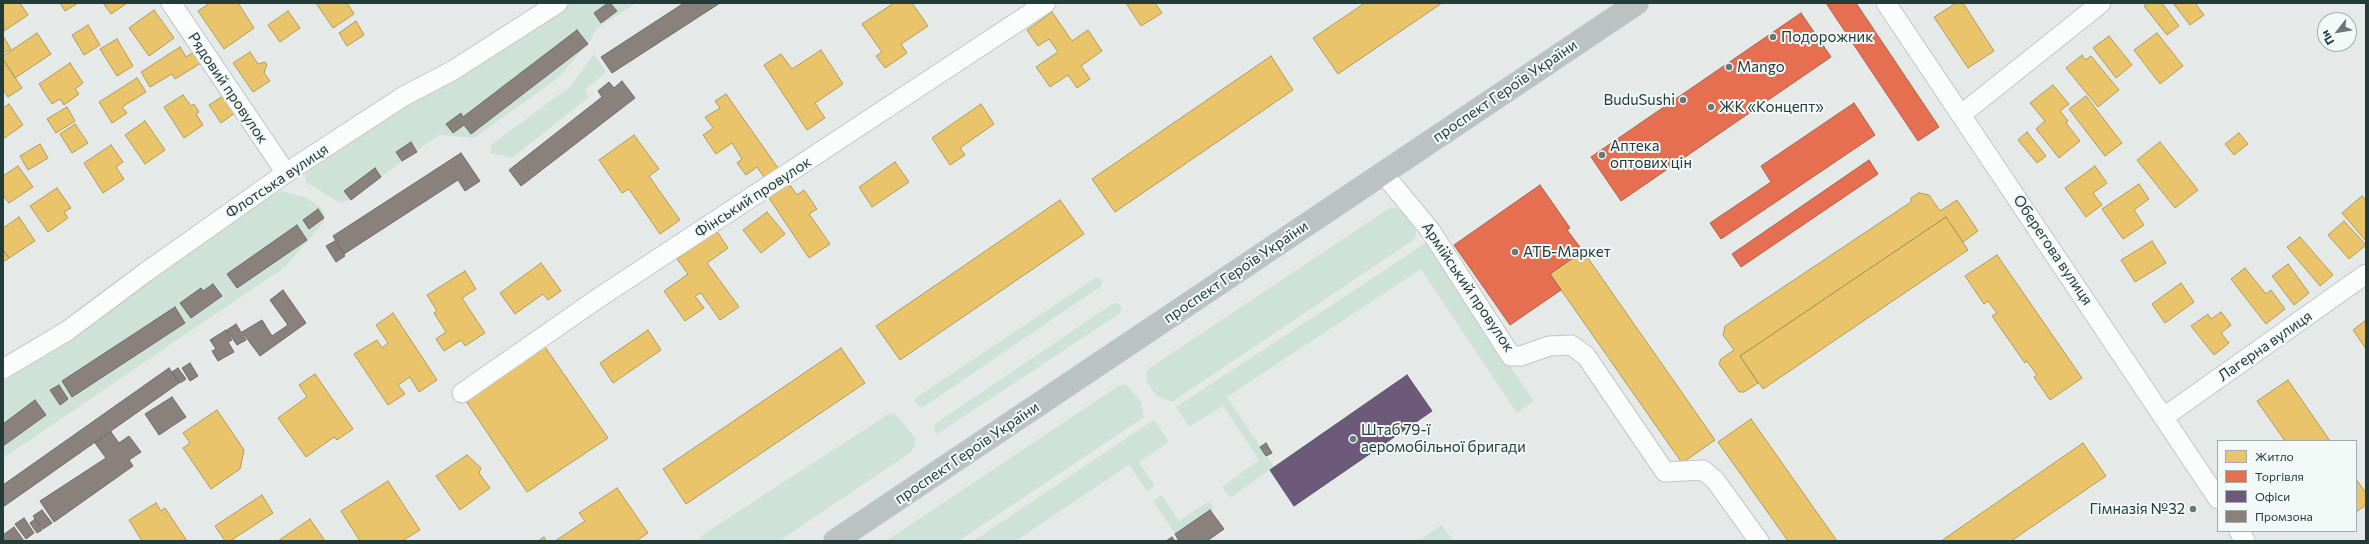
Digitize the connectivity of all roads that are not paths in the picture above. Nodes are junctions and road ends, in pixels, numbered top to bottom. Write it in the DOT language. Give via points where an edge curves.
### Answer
graph roads {
  1 [pos="171,3"];
  2 [pos="558,3"];
  3 [pos="1046,3"];
  4 [pos="1637,3"];
  5 [pos="1886,3"];
  6 [pos="2101,3"];
  7 [pos="1962,114"];
  8 [pos="286,173"];
  9 [pos="1383,173"];
  10 [pos="2366,274"];
  11 [pos="3,369"];
  12 [pos="462,393"];
  13 [pos="2164,417"];
  14 [pos="2217,497"];
  15 [pos="2240,532"];
  16 [pos="835,541"];
  17 [pos="1759,541"];
  18 [pos="2246,541"];
  1 -- 8 [label="street, Рядовий провулок"];
  2 -- 8 [label="street, Флотська вулиця" via="452,71 404,96"];
  3 -- 12 [label="street, Фінський провулок" via="604,295"];
  4 -- 9 [label="highway, проспект Героїв України"];
  5 -- 7 [label="street, Оберегова вулиця"];
  6 -- 7 [label="street"];
  7 -- 13 [label="street, Оберегова вулиця"];
  8 -- 11 [label="street, Флотська вулиця" via="67,331"];
  9 -- 16 [label="highway, проспект Героїв України"];
  9 -- 17 [label="street, Армійський провулок" via="1430,230 1511,356 1521,356 1549,346 1571,345 1586,356 1664,472 1703,470 1719,485"];
  10 -- 13 [label="street, Лагерна вулиця"];
  13 -- 14 [label="street, Оберегова вулиця"];
  15 -- 18 [label="street"];
}
